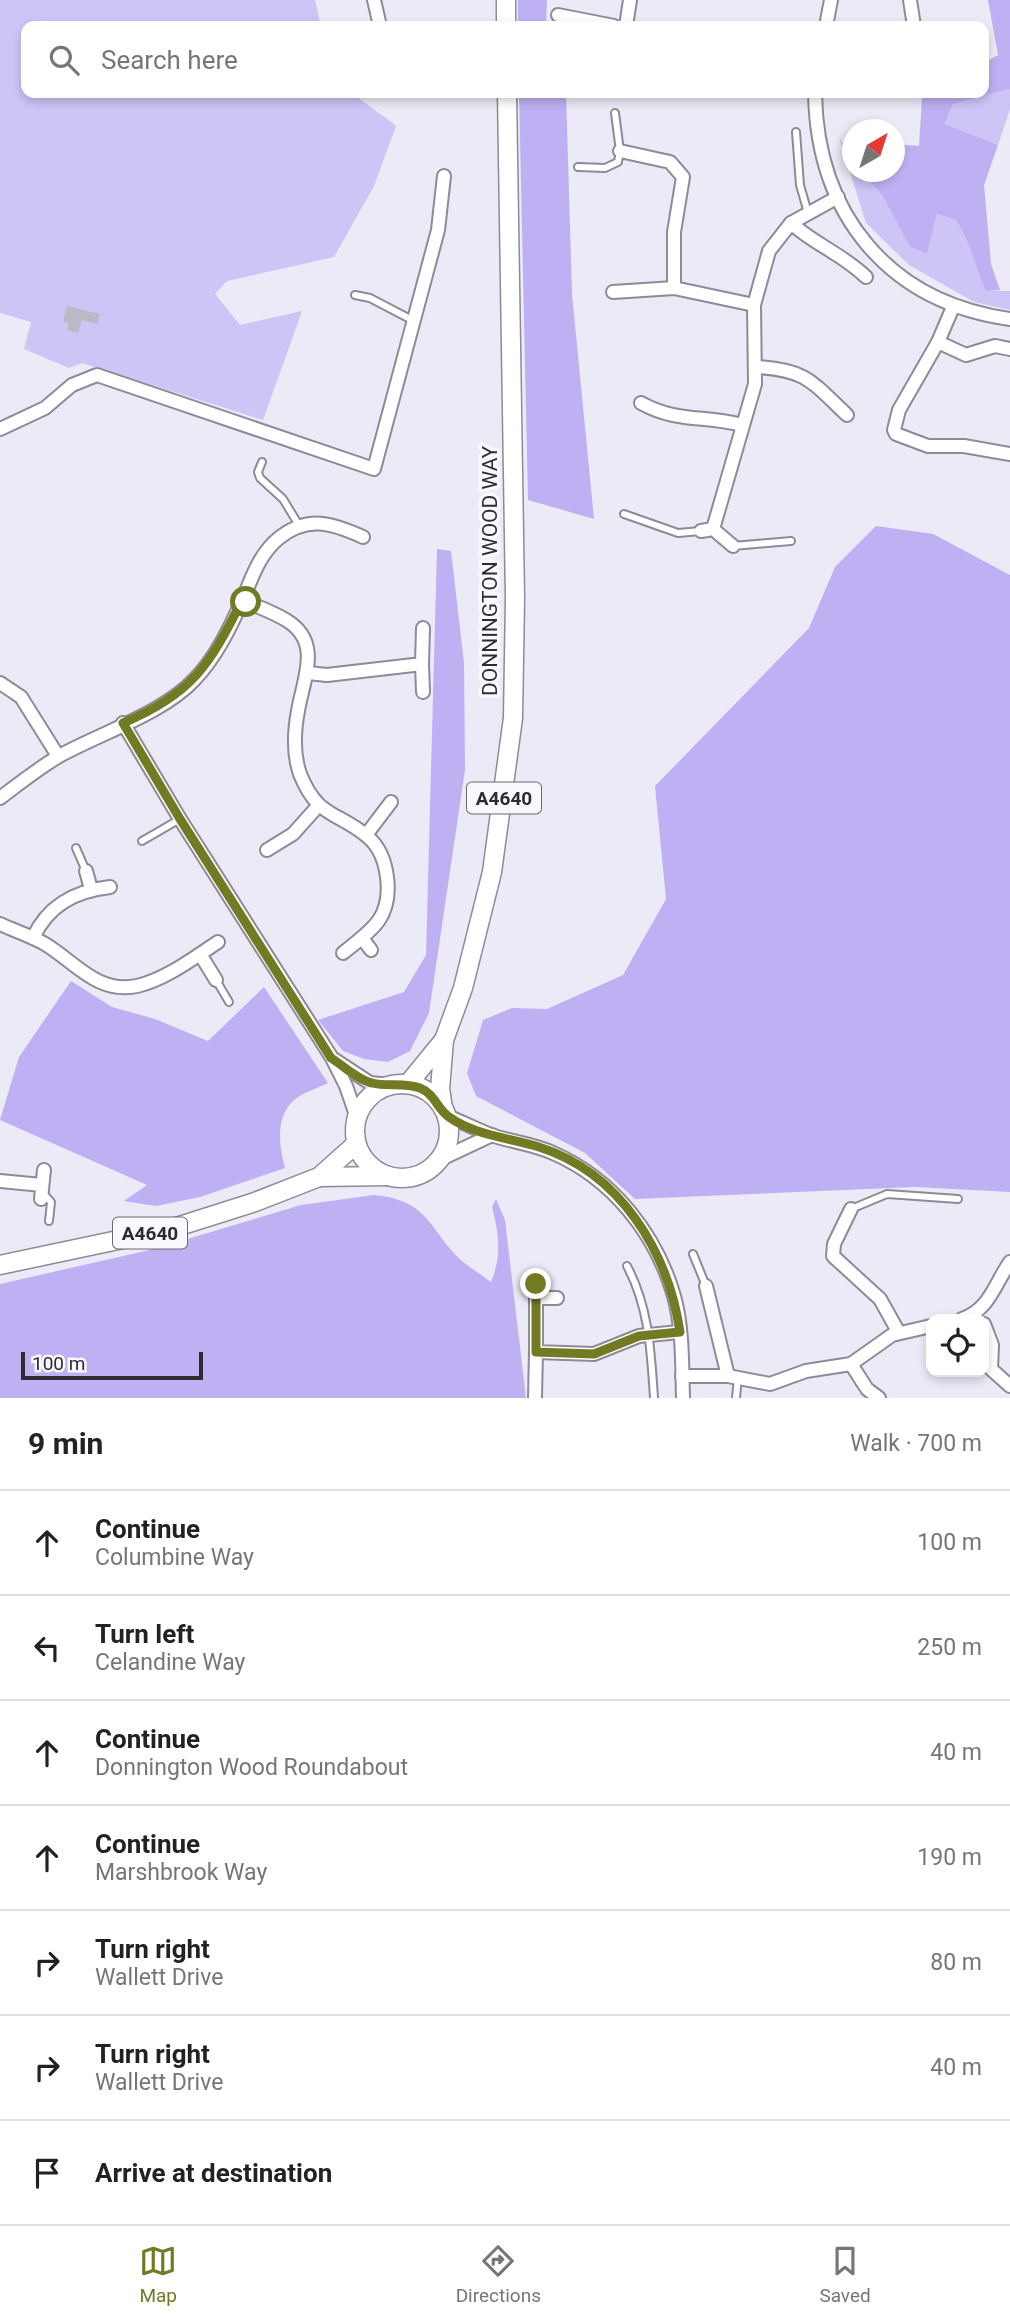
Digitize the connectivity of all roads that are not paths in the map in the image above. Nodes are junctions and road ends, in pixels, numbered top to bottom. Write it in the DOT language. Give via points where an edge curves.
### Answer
graph roads {
  1 [pos="374,0"];
  2 [pos="506,0"];
  3 [pos="631,0"];
  4 [pos="831,0"];
  5 [pos="910,0"];
  6 [pos="558,15"];
  7 [pos="379,21"];
  8 [pos="506,21"];
  9 [pos="589,21"];
  10 [pos="627,21"];
  11 [pos="828,21"];
  12 [pos="913,21"];
  13 [pos="507,98"];
  14 [pos="816,98"];
  15 [pos="615,113"];
  16 [pos="796,132"];
  17 [pos="620,151"];
  18 [pos="578,167"];
  19 [pos="444,176"];
  20 [pos="838,197"];
  21 [pos="808,213"];
  22 [pos="791,223"];
  23 [pos="866,277"];
  24 [pos="674,288"];
  25 [pos="612,292"];
  26 [pos="355,295"];
  27 [pos="754,304"];
  28 [pos="953,306"];
  29 [pos="1010,319"];
  30 [pos="414,321"];
  31 [pos="938,342"];
  32 [pos="1010,349"];
  33 [pos="757,367"];
  34 [pos="641,403"];
  35 [pos="847,415"];
  36 [pos="743,425"];
  37 [pos="0,429"];
  38 [pos="1010,454"];
  39 [pos="261,462"];
  40 [pos="624,514"];
  41 [pos="300,527"];
  42 [pos="707,530"];
  43 [pos="363,537"];
  44 [pos="791,541"];
  45 [pos="733,546"];
  46 [pos="242,600"];
  47 [pos="423,628"];
  48 [pos="422,664"];
  49 [pos="309,673"];
  50 [pos="0,683"];
  51 [pos="422,692"];
  52 [pos="123,723"];
  53 [pos="58,757"];
  54 [pos="0,797"];
  55 [pos="318,806"];
  56 [pos="382,806"];
  57 [pos="180,819"];
  58 [pos="366,835"];
  59 [pos="142,841"];
  60 [pos="76,848"];
  61 [pos="267,850"];
  62 [pos="86,871"];
  63 [pos="115,884"];
  64 [pos="91,889"];
  65 [pos="0,925"];
  66 [pos="33,938"];
  67 [pos="362,938"];
  68 [pos="218,942"];
  69 [pos="372,950"];
  70 [pos="344,953"];
  71 [pos="200,954"];
  72 [pos="216,980"];
  73 [pos="229,1002"];
  74 [pos="444,1040"];
  75 [pos="331,1058"];
  76 [pos="399,1085"];
  77 [pos="445,1112"];
  78 [pos="357,1118"];
  79 [pos="492,1135"];
  80 [pos="356,1144"];
  81 [pos="441,1159"];
  82 [pos="44,1170"];
  83 [pos="387,1176"];
  84 [pos="319,1177"];
  85 [pos="0,1181"];
  86 [pos="42,1192"];
  87 [pos="958,1199"];
  88 [pos="851,1209"];
  89 [pos="49,1221"];
  90 [pos="693,1254"];
  91 [pos="1010,1262"];
  92 [pos="0,1265"];
  93 [pos="627,1266"];
  94 [pos="536,1284"];
  95 [pos="706,1286"];
  96 [pos="537,1298"];
  97 [pos="557,1298"];
  98 [pos="984,1314"];
  99 [pos="926,1327"];
  100 [pos="680,1332"];
  101 [pos="899,1333"];
  102 [pos="647,1335"];
  103 [pos="989,1338"];
  104 [pos="536,1352"];
  105 [pos="851,1364"];
  106 [pos="682,1376"];
  107 [pos="733,1377"];
  108 [pos="1010,1386"];
  109 [pos="535,1398"];
  110 [pos="653,1398"];
  111 [pos="683,1398"];
  112 [pos="736,1398"];
  113 [pos="879,1398"];
  1 -- 7 [label="street"];
  2 -- 8 [label="main road"];
  3 -- 10 [label="street"];
  4 -- 11 [label="street"];
  5 -- 12 [label="street"];
  6 -- 9 [label="street"];
  13 -- 74 [label="main road, DONNINGTON WOOD WAY / A4640" via="513,718 492,872 463,988"];
  14 -- 20 [label="street" via="824,168"];
  15 -- 17 [label="lane"];
  16 -- 21 [label="lane" via="800,185"];
  17 -- 18 [label="lane" via="613,166"];
  17 -- 24 [label="street" via="670,162 683,177 674,232"];
  19 -- 30 [label="street" via="438,230"];
  20 -- 21 [label="street"];
  20 -- 28 [label="street" via="857,232 895,273"];
  21 -- 22 [label="street"];
  22 -- 23 [label="street"];
  22 -- 27 [label="street" via="769,251"];
  24 -- 25 [label="street"];
  24 -- 27 [label="street"];
  26 -- 30 [label="lane"];
  27 -- 33 [label="street"];
  28 -- 29 [label="street"];
  28 -- 31 [label="street"];
  30 -- 37 [label="street" via="374,469 97,375 72,385 45,408"];
  31 -- 32 [label="street" via="966,355 995,346"];
  31 -- 38 [label="street" via="899,410 896,434 928,446"];
  33 -- 35 [label="street" via="781,368 806,377"];
  33 -- 36 [label="street"];
  34 -- 36 [label="street" via="676,418 716,418"];
  36 -- 42 [label="street"];
  39 -- 41 [label="lane" via="260,478 283,499"];
  40 -- 42 [label="lane" via="678,533"];
  41 -- 43 [label="street" via="310,521 334,524"];
  41 -- 46 [label="street" via="279,538 253,570"];
  42 -- 45 [label="street"];
  44 -- 45 [label="lane"];
  46 -- 49 [label="street" via="296,628 304,640"];
  46 -- 52 [label="street" via="214,655 194,681 150,712"];
  47 -- 48 [label="street"];
  48 -- 49 [label="street"];
  48 -- 51 [label="street"];
  49 -- 55 [label="street" via="298,709 294,748 299,772"];
  50 -- 53 [label="street" via="21,697"];
  52 -- 53 [label="street"];
  52 -- 57 [label="street"];
  53 -- 54 [label="street"];
  55 -- 58 [label="street"];
  55 -- 61 [label="street" via="293,834"];
  56 -- 58 [label="street"];
  57 -- 59 [label="lane"];
  57 -- 75 [label="street"];
  58 -- 67 [label="street" via="383,856 387,894 379,920"];
  60 -- 62 [label="lane"];
  62 -- 64 [label="street"];
  63 -- 64 [label="street"];
  64 -- 66 [label="street" via="50,911"];
  65 -- 66 [label="street"];
  66 -- 71 [label="street" via="86,976 120,987 153,980"];
  67 -- 69 [label="street"];
  67 -- 70 [label="street"];
  68 -- 71 [label="street"];
  71 -- 72 [label="street"];
  72 -- 73 [label="lane"];
  74 -- 76 [label="main road, DONNINGTON WOOD WAY / A4640"];
  74 -- 77 [label="main road, DONNINGTON WOOD WAY / A4640" via="440,1089"];
  75 -- 76 [label="street" via="370,1083"];
  75 -- 78 [label="street"];
  76 -- 77 [label="main road" via="434,1096"];
  76 -- 78 [label="main road, A4640" via="375,1092"];
  77 -- 79 [label="street"];
  77 -- 81 [label="main road, A4640" via="449,1131"];
  78 -- 80 [label="main road"];
  79 -- 81 [label="street"];
  79 -- 100 [label="street" via="556,1154 618,1196 660,1260 675,1299"];
  80 -- 83 [label="main road" via="374,1169"];
  80 -- 84 [label="main road, A4640"];
  81 -- 83 [label="main road, A4640" via="411,1178"];
  82 -- 86 [label="street"];
  83 -- 84 [label="main road, A4640"];
  84 -- 92 [label="main road, A4640" via="170,1229"];
  85 -- 86 [label="street"];
  86 -- 89 [label="lane" via="51,1202"];
  87 -- 88 [label="lane" via="887,1194"];
  88 -- 101 [label="street" via="833,1256 880,1299"];
  90 -- 95 [label="lane"];
  91 -- 98 [label="street"];
  93 -- 102 [label="lane" via="640,1295"];
  94 -- 96 [label="street"];
  95 -- 107 [label="street"];
  96 -- 97 [label="street"];
  96 -- 104 [label="street"];
  99 -- 101 [label="street"];
  100 -- 102 [label="street"];
  100 -- 106 [label="street"];
  101 -- 105 [label="street"];
  102 -- 104 [label="street" via="594,1354"];
  102 -- 110 [label="lane"];
  103 -- 108 [label="street" via="991,1369"];
  104 -- 109 [label="street"];
  105 -- 107 [label="street" via="806,1371 770,1384"];
  105 -- 113 [label="street" via="867,1389"];
  106 -- 107 [label="street"];
  106 -- 111 [label="street"];
  107 -- 112 [label="lane"];
}
